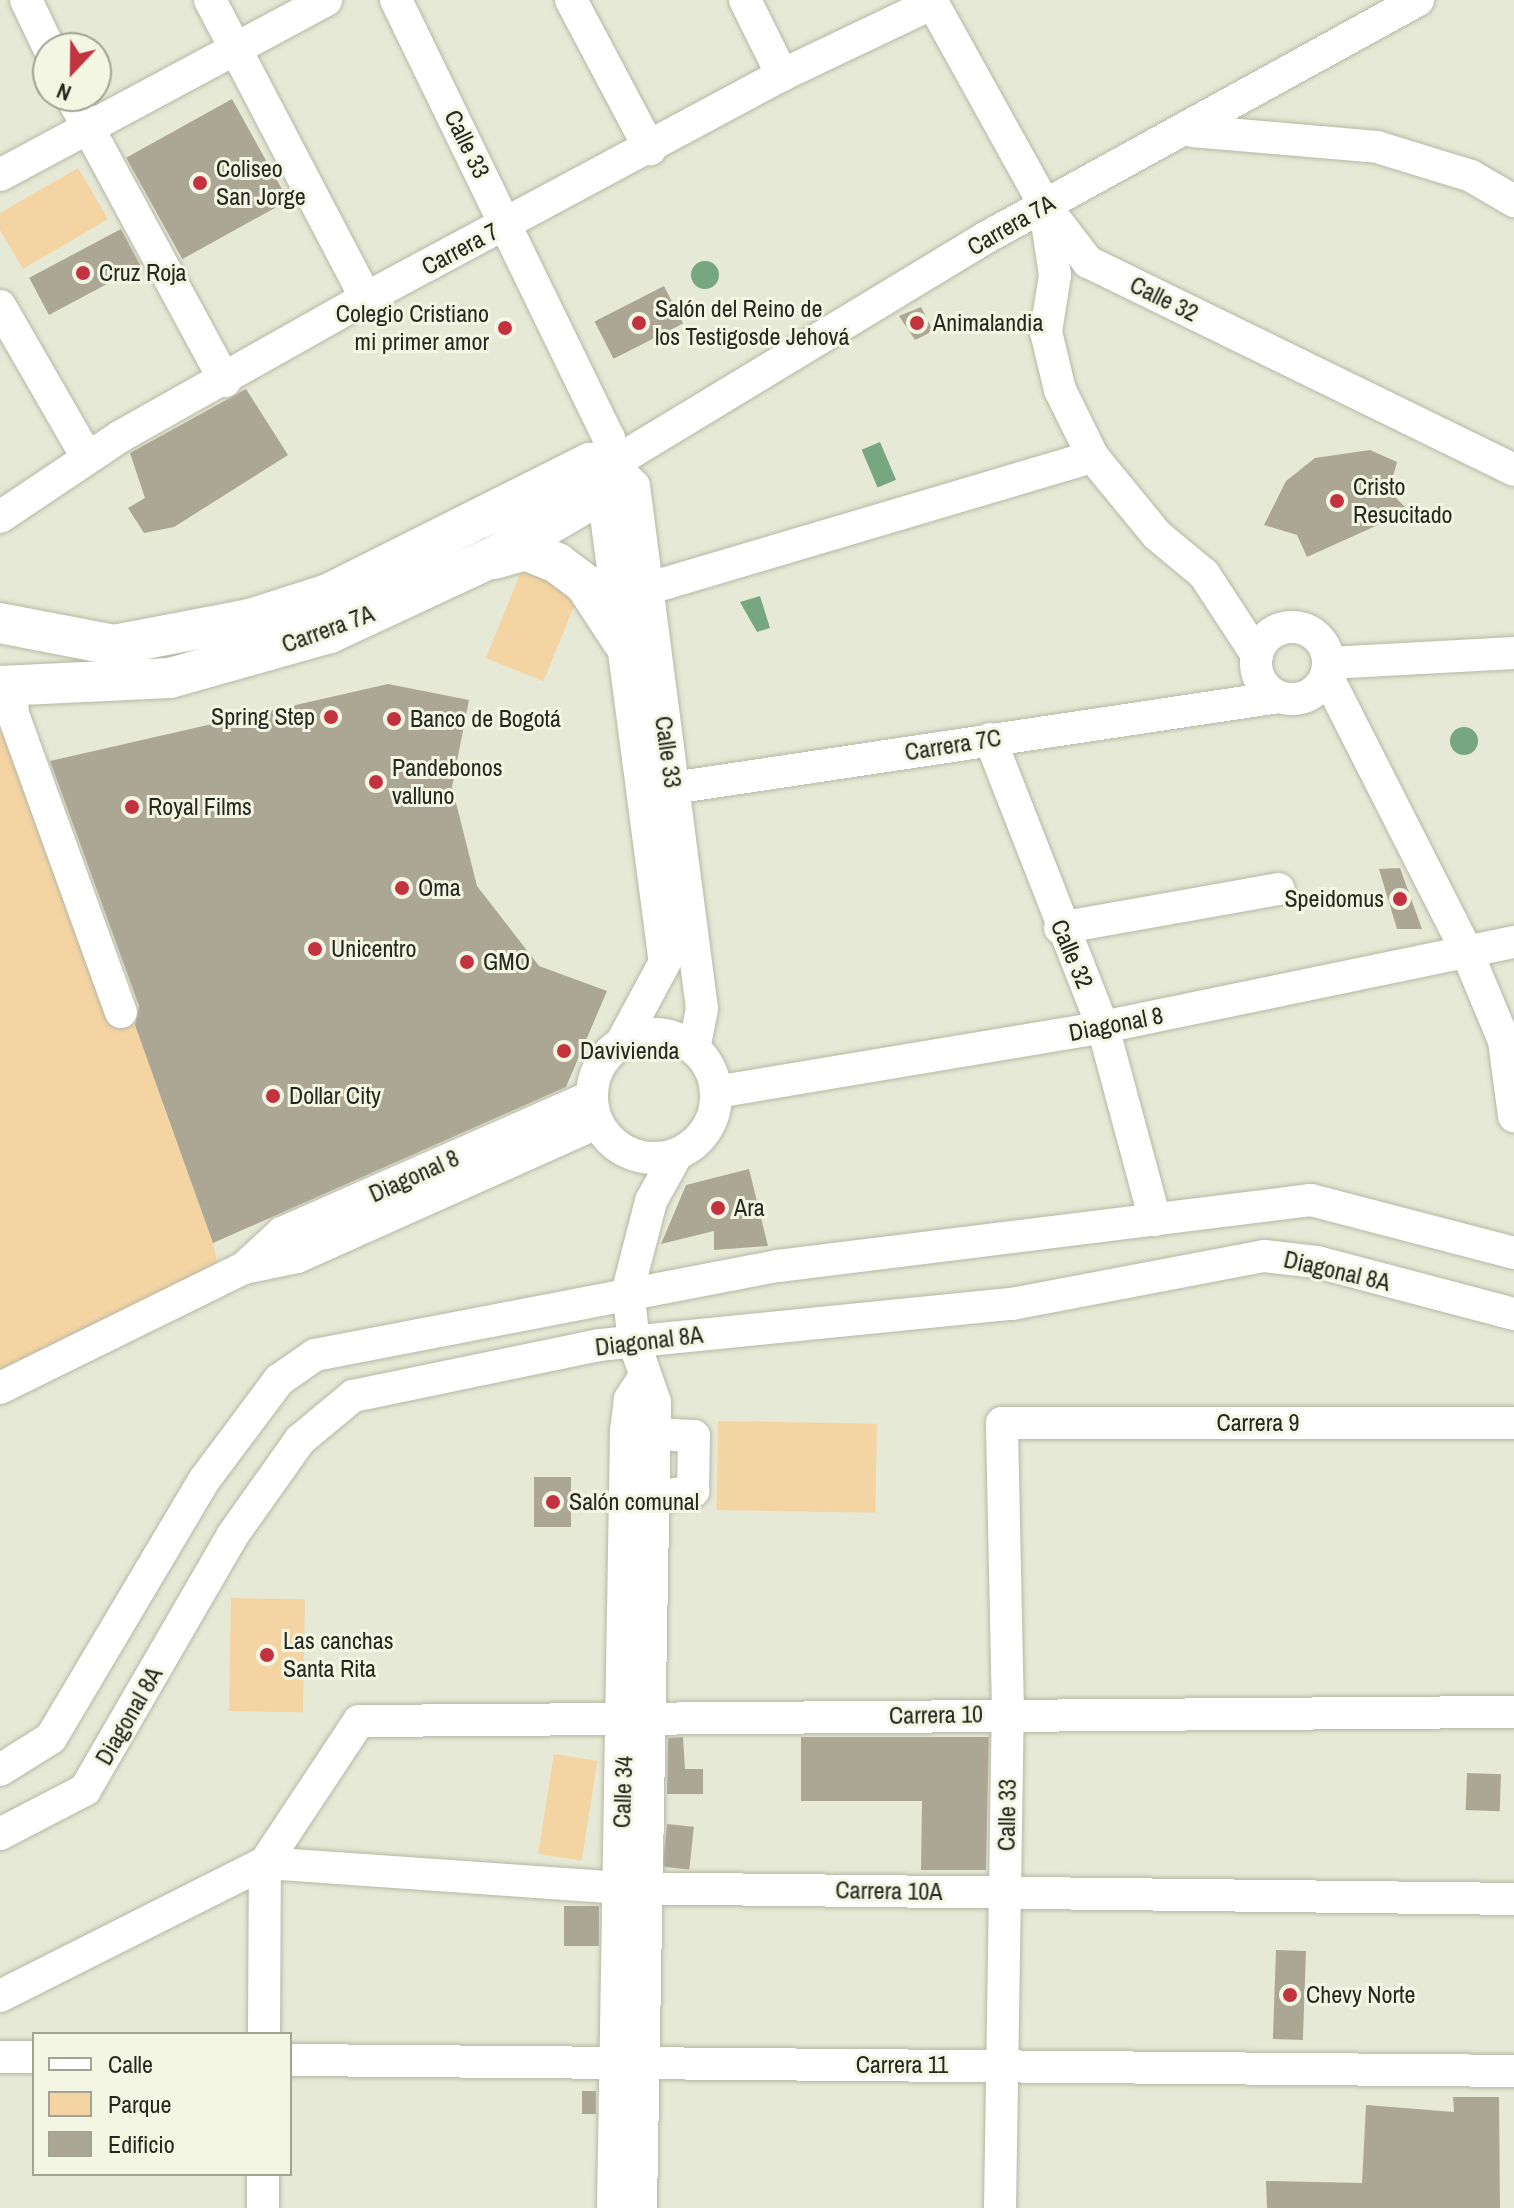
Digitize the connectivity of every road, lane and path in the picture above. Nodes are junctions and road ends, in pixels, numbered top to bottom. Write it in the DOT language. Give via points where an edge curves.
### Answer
graph roads {
  1 [pos="26,0"];
  2 [pos="210,0"];
  3 [pos="326,0"];
  4 [pos="396,0"];
  5 [pos="571,0"];
  6 [pos="745,0"];
  7 [pos="1418,0"];
  8 [pos="932,2"];
  9 [pos="41,32"];
  10 [pos="238,52"];
  11 [pos="782,75"];
  12 [pos="79,112"];
  13 [pos="86,127"];
  14 [pos="1192,131"];
  15 [pos="650,149"];
  16 [pos="0,175"];
  17 [pos="1514,201"];
  18 [pos="1045,206"];
  19 [pos="504,226"];
  20 [pos="366,298"];
  21 [pos="0,306"];
  22 [pos="225,381"];
  23 [pos="87,457"];
  24 [pos="1093,457"];
  25 [pos="612,464"];
  26 [pos="1514,470"];
  27 [pos="0,517"];
  28 [pos="483,562"];
  29 [pos="646,589"];
  30 [pos="1218,596"];
  31 [pos="0,622"];
  32 [pos="1295,630"];
  33 [pos="0,639"];
  34 [pos="623,642"];
  35 [pos="1514,653"];
  36 [pos="1377,655"];
  37 [pos="1328,670"];
  38 [pos="1274,682"];
  39 [pos="5,686"];
  40 [pos="1348,720"];
  41 [pos="990,739"];
  42 [pos="673,788"];
  43 [pos="1279,889"];
  44 [pos="1060,928"];
  45 [pos="1514,942"];
  46 [pos="1467,952"];
  47 [pos="121,1012"];
  48 [pos="1103,1027"];
  49 [pos="622,1042"];
  50 [pos="694,1049"];
  51 [pos="716,1092"];
  52 [pos="594,1110"];
  53 [pos="1514,1116"];
  54 [pos="677,1154"];
  55 [pos="637,1156"];
  56 [pos="651,1201"];
  57 [pos="1155,1220"];
  58 [pos="1514,1253"];
  59 [pos="628,1290"];
  60 [pos="1514,1314"];
  61 [pos="634,1342"];
  62 [pos="643,1379"];
  63 [pos="0,1388"];
  64 [pos="1002,1423"];
  65 [pos="1514,1423"];
  66 [pos="1514,1712"];
  67 [pos="1008,1714"];
  68 [pos="636,1722"];
  69 [pos="0,1770"];
  70 [pos="0,1834"];
  71 [pos="265,1863"];
  72 [pos="636,1888"];
  73 [pos="1005,1893"];
  74 [pos="1514,1899"];
  75 [pos="0,1996"];
  76 [pos="264,2032"];
  77 [pos="0,2057"];
  78 [pos="32,2057"];
  79 [pos="292,2060"];
  80 [pos="634,2063"];
  81 [pos="1003,2066"];
  82 [pos="1514,2071"];
  83 [pos="263,2176"];
  84 [pos="263,2208"];
  85 [pos="613,2208"];
  86 [pos="641,2208"];
  87 [pos="1000,2208"];
  1 -- 9 [label="street"];
  2 -- 10 [label="street"];
  3 -- 10 [label="street"];
  4 -- 19 [label="street, Calle 33"];
  5 -- 15 [label="street"];
  6 -- 11 [label="street"];
  7 -- 14 [label="street, Carrera 7A"];
  8 -- 11 [label="street, Carrera 7"];
  8 -- 18 [label="street, Calle 32"];
  10 -- 13 [label="street"];
  10 -- 20 [label="street"];
  11 -- 15 [label="street, Carrera 7"];
  12 -- 13 [label="street"];
  13 -- 16 [label="street"];
  13 -- 22 [label="street"];
  14 -- 17 [label="street" via="1377,147 1471,176"];
  14 -- 18 [label="street, Carrera 7A"];
  15 -- 19 [label="street, Carrera 7"];
  18 -- 24 [label="street" via="1055,275 1046,332 1060,390"];
  18 -- 25 [label="street, Carrera 7A"];
  18 -- 26 [label="street, Calle 32" via="1088,262"];
  19 -- 20 [label="street, Carrera 7"];
  19 -- 25 [label="street, Calle 33" via="609,438"];
  20 -- 22 [label="street, Carrera 7"];
  21 -- 23 [label="street"];
  22 -- 23 [label="street, Carrera 7"];
  23 -- 27 [label="street, Carrera 7"];
  24 -- 29 [label="street"];
  24 -- 30 [label="street"];
  25 -- 28 [label="main road, Carrera 7A" via="592,499"];
  25 -- 29 [label="street, Calle 33" via="634,486"];
  25 -- 31 [label="main road, Carrera 7A" via="590,463 328,594 250,619 114,645"];
  25 -- 34 [label="street, Calle 33" via="605,508"];
  28 -- 34 [label="main road" via="525,550 557,563 585,584"];
  28 -- 39 [label="main road, Carrera 7A" via="330,633 170,678"];
  29 -- 42 [label="street, Calle 33"];
  30 -- 32 [label="street"];
  30 -- 38 [label="street"];
  31 -- 33 [label="main road"];
  32 -- 36 [label="street"];
  32 -- 37 [label="street"];
  32 -- 38 [label="street"];
  34 -- 49 [label="street, Calle 33" via="665,962"];
  35 -- 36 [label="street"];
  36 -- 37 [label="street"];
  37 -- 38 [label="street"];
  37 -- 40 [label="street"];
  38 -- 40 [label="street"];
  38 -- 41 [label="street, Carrera 7C" via="1232,702"];
  39 -- 47 [label="street"];
  40 -- 46 [label="street"];
  41 -- 42 [label="street, Carrera 7C"];
  41 -- 44 [label="street, Calle 32"];
  42 -- 50 [label="street, Calle 33" via="702,1009"];
  43 -- 44 [label="street"];
  44 -- 48 [label="street, Calle 32"];
  45 -- 46 [label="street, Diagonal 8"];
  46 -- 48 [label="street, Diagonal 8"];
  46 -- 53 [label="street" via="1504,1041"];
  48 -- 51 [label="street, Diagonal 8"];
  48 -- 57 [label="street, Calle 32"];
  49 -- 50 [label="street" via="665,1035"];
  49 -- 52 [label="street" via="601,1062"];
  50 -- 51 [label="street"];
  51 -- 54 [label="street" via="707,1129"];
  52 -- 55 [label="street"];
  52 -- 63 [label="street, Diagonal 8" via="282,1233 244,1268"];
  54 -- 55 [label="street"];
  54 -- 56 [label="street, Calle 34"];
  55 -- 56 [label="street"];
  56 -- 59 [label="street, Calle 34"];
  57 -- 58 [label="street, Diagonal 8A" via="1311,1200"];
  57 -- 59 [label="street, Diagonal 8A"];
  59 -- 61 [label="street, Calle 34"];
  59 -- 69 [label="street, Diagonal 8A" via="315,1355 279,1380 205,1479 51,1738"];
  60 -- 61 [label="street, Diagonal 8A" via="1317,1262 1264,1256 1012,1304"];
  61 -- 62 [label="street, Calle 34"];
  61 -- 70 [label="street, Diagonal 8A" via="365,1393 322,1417 232,1536 85,1790"];
  62 -- 68 [label="street, Calle 34" via="655,1402"];
  62 -- 68 [label="street, Calle 34" via="630,1399 626,1431"];
  64 -- 65 [label="street, Carrera 9"];
  64 -- 67 [label="street, Calle 33"];
  66 -- 67 [label="street, Carrera 10"];
  67 -- 68 [label="street, Carrera 10"];
  67 -- 73 [label="street, Calle 33"];
  68 -- 71 [label="street, Carrera 10" via="359,1721"];
  68 -- 72 [label="street, Calle 34"];
  71 -- 72 [label="street, Carrera 10A"];
  71 -- 75 [label="street"];
  71 -- 76 [label="street"];
  72 -- 73 [label="street, Carrera 10A"];
  72 -- 80 [label="street, Calle 34"];
  73 -- 74 [label="street, Carrera 10A"];
  73 -- 81 [label="street, Calle 33"];
  77 -- 78 [label="street"];
  79 -- 80 [label="street, Carrera 11"];
  80 -- 81 [label="street, Carrera 11"];
  80 -- 85 [label="street, Calle 34"];
  80 -- 86 [label="street, Calle 34"];
  81 -- 82 [label="street, Carrera 11"];
  81 -- 87 [label="street, Calle 33"];
  83 -- 84 [label="street"];
}
